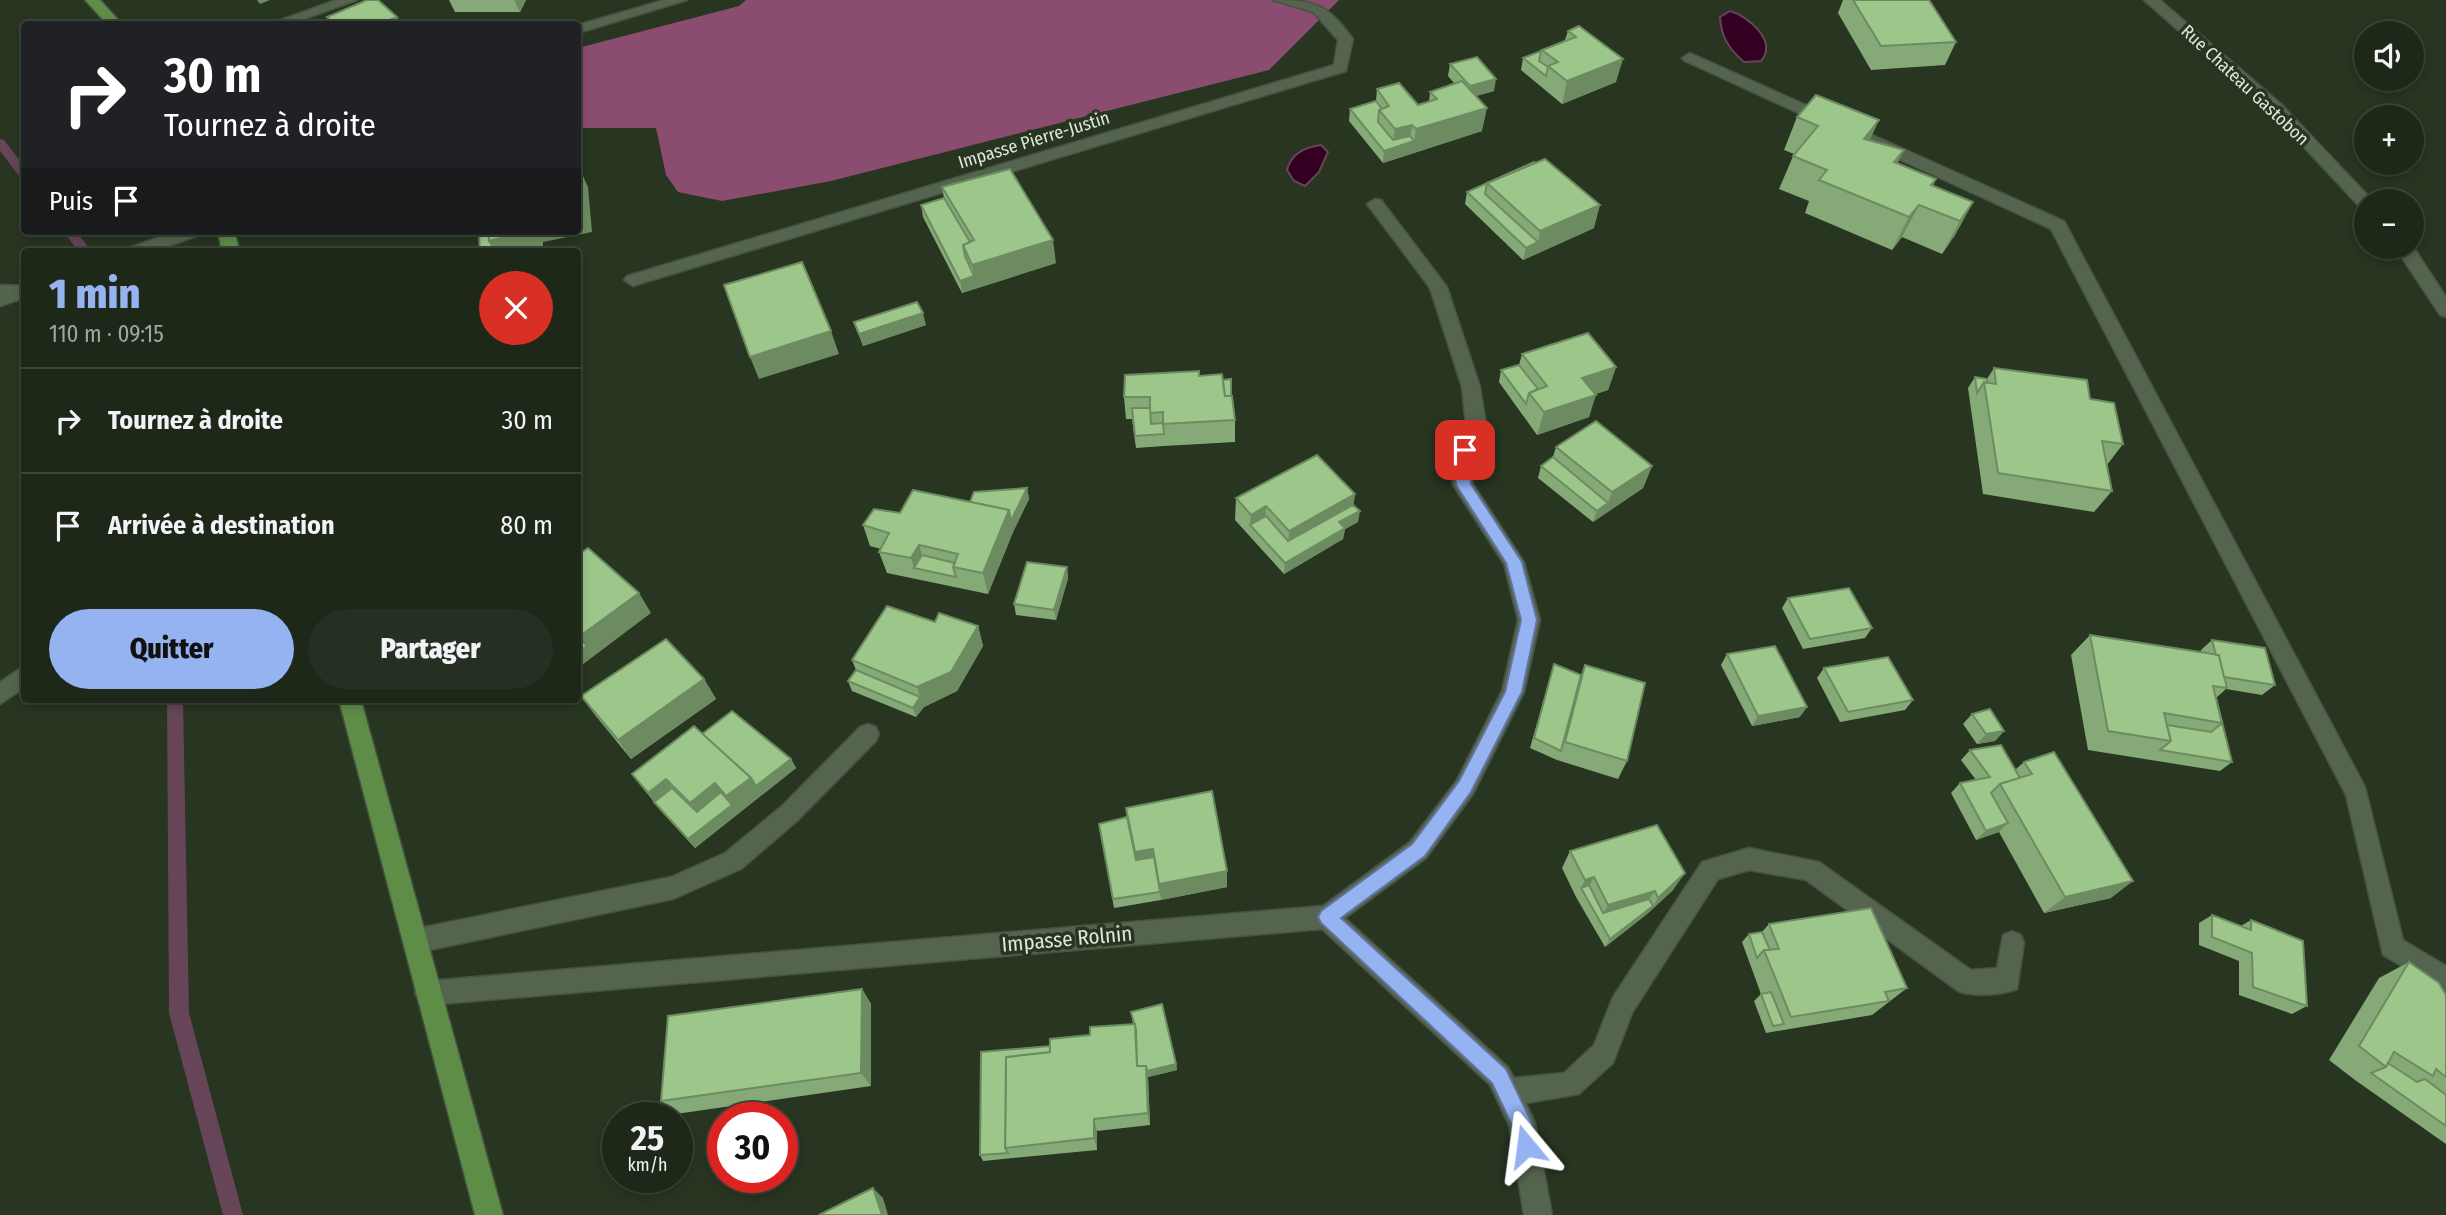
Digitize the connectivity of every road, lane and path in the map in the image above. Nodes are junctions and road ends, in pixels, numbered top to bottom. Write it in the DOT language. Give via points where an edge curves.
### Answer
graph roads {
  1 [pos="92,0"];
  2 [pos="350,0"];
  3 [pos="680,0"];
  4 [pos="1280,0"];
  5 [pos="2151,0"];
  6 [pos="112,21"];
  7 [pos="286,21"];
  8 [pos="581,28"];
  9 [pos="1690,58"];
  10 [pos="2354,190"];
  11 [pos="1375,204"];
  12 [pos="182,235"];
  13 [pos="146,248"];
  14 [pos="2412,259"];
  15 [pos="633,279"];
  16 [pos="0,291"];
  17 [pos="21,292"];
  18 [pos="21,293"];
  19 [pos="0,300"];
  20 [pos="2446,312"];
  21 [pos="21,678"];
  22 [pos="0,695"];
  23 [pos="351,703"];
  24 [pos="868,734"];
  25 [pos="1327,917"];
  26 [pos="415,941"];
  27 [pos="2012,943"];
  28 [pos="2446,980"];
  29 [pos="428,993"];
  30 [pos="1506,1092"];
  31 [pos="489,1215"];
  32 [pos="1538,1215"];
  1 -- 6 [label="main road"];
  2 -- 7 [label="street"];
  3 -- 8 [label="street"];
  4 -- 15 [label="street, Impasse Pierre-Justin" via="1318,9 1346,39 1341,68"];
  5 -- 10 [label="street, Rue Chateau Gastobon" via="2276,108"];
  9 -- 28 [label="street" via="2058,225 2357,794 2392,947"];
  11 -- 25 [label="street" via="1438,287 1471,387 1476,425 1461,465 1463,485 1514,562 1529,620 1513,692 1465,787 1418,850"];
  12 -- 13 [label="street"];
  14 -- 20 [label="street"];
  16 -- 17 [label="street"];
  18 -- 19 [label="street"];
  21 -- 22 [label="street"];
  23 -- 26 [label="main road"];
  24 -- 26 [label="street" via="790,813 733,861 673,888"];
  25 -- 29 [label="street, Impasse Rolnin"];
  25 -- 30 [label="street" via="1499,1076"];
  26 -- 29 [label="main road"];
  27 -- 30 [label="street" via="2008,980 1967,982 1811,870 1749,859 1710,870 1622,1006 1604,1054 1570,1085"];
  29 -- 31 [label="main road"];
  30 -- 32 [label="street" via="1522,1123"];
}
